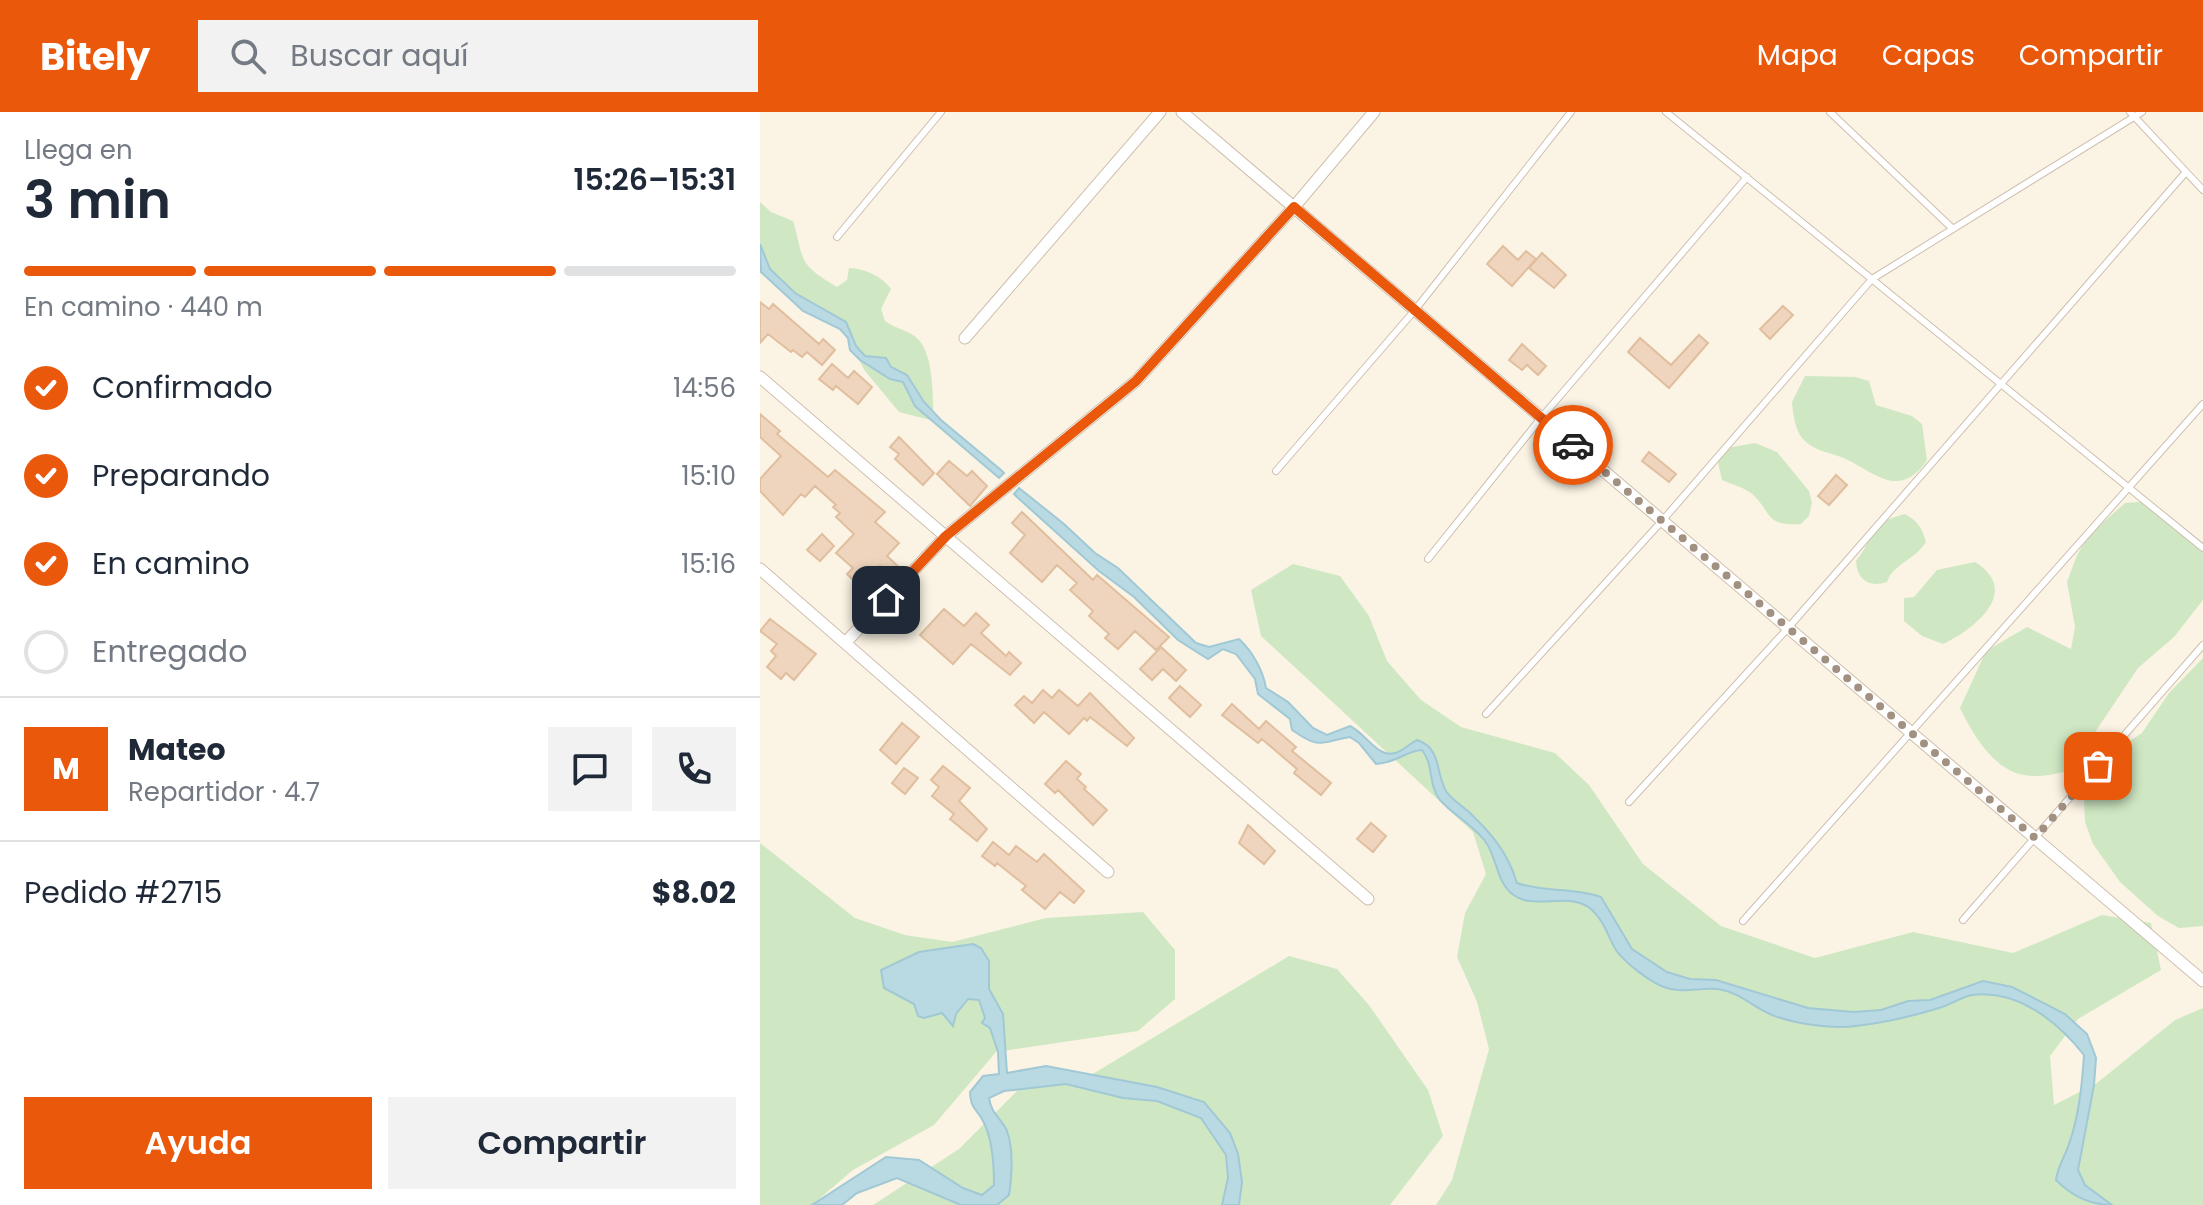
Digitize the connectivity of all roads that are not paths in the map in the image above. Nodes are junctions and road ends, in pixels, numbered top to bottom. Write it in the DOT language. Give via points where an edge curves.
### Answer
graph roads {
  1 [pos="941,112"];
  2 [pos="1160,112"];
  3 [pos="1182,112"];
  4 [pos="1374,112"];
  5 [pos="1571,112"];
  6 [pos="1666,112"];
  7 [pos="1830,112"];
  8 [pos="2136,114"];
  9 [pos="2186,172"];
  10 [pos="1747,177"];
  11 [pos="2203,190"];
  12 [pos="1294,207"];
  13 [pos="1953,229"];
  14 [pos="837,237"];
  15 [pos="1872,279"];
  16 [pos="1415,310"];
  17 [pos="965,338"];
  18 [pos="760,377"];
  19 [pos="2001,383"];
  20 [pos="2203,404"];
  21 [pos="1541,418"];
  22 [pos="1276,471"];
  23 [pos="2130,487"];
  24 [pos="1662,521"];
  25 [pos="946,536"];
  26 [pos="2203,548"];
  27 [pos="1428,559"];
  28 [pos="760,569"];
  29 [pos="1788,628"];
  30 [pos="846,642"];
  31 [pos="2203,645"];
  32 [pos="1486,714"];
  33 [pos="1912,733"];
  34 [pos="1629,802"];
  35 [pos="2035,838"];
  36 [pos="1108,872"];
  37 [pos="1368,899"];
  38 [pos="1963,920"];
  39 [pos="1743,921"];
  40 [pos="2203,981"];
  1 -- 14 [label="lane"];
  2 -- 17 [label="street"];
  3 -- 12 [label="street"];
  4 -- 12 [label="street"];
  5 -- 16 [label="lane"];
  6 -- 10 [label="lane"];
  7 -- 13 [label="lane"];
  8 -- 9 [label="lane"];
  8 -- 13 [label="lane"];
  9 -- 11 [label="lane"];
  9 -- 19 [label="lane"];
  10 -- 15 [label="lane"];
  10 -- 21 [label="lane"];
  12 -- 16 [label="street"];
  12 -- 25 [label="street" via="1136,381"];
  13 -- 15 [label="lane"];
  15 -- 19 [label="lane"];
  15 -- 24 [label="lane"];
  16 -- 21 [label="street"];
  16 -- 22 [label="lane"];
  18 -- 25 [label="street"];
  19 -- 23 [label="lane"];
  19 -- 29 [label="lane"];
  20 -- 23 [label="lane"];
  21 -- 24 [label="street"];
  21 -- 27 [label="lane"];
  23 -- 26 [label="lane"];
  23 -- 33 [label="lane"];
  24 -- 29 [label="street"];
  24 -- 32 [label="lane"];
  25 -- 30 [label="street"];
  25 -- 37 [label="street"];
  28 -- 30 [label="street"];
  29 -- 33 [label="street"];
  29 -- 34 [label="lane"];
  30 -- 36 [label="street"];
  31 -- 35 [label="lane"];
  33 -- 35 [label="street"];
  33 -- 39 [label="lane"];
  35 -- 38 [label="lane"];
  35 -- 40 [label="street"];
}
